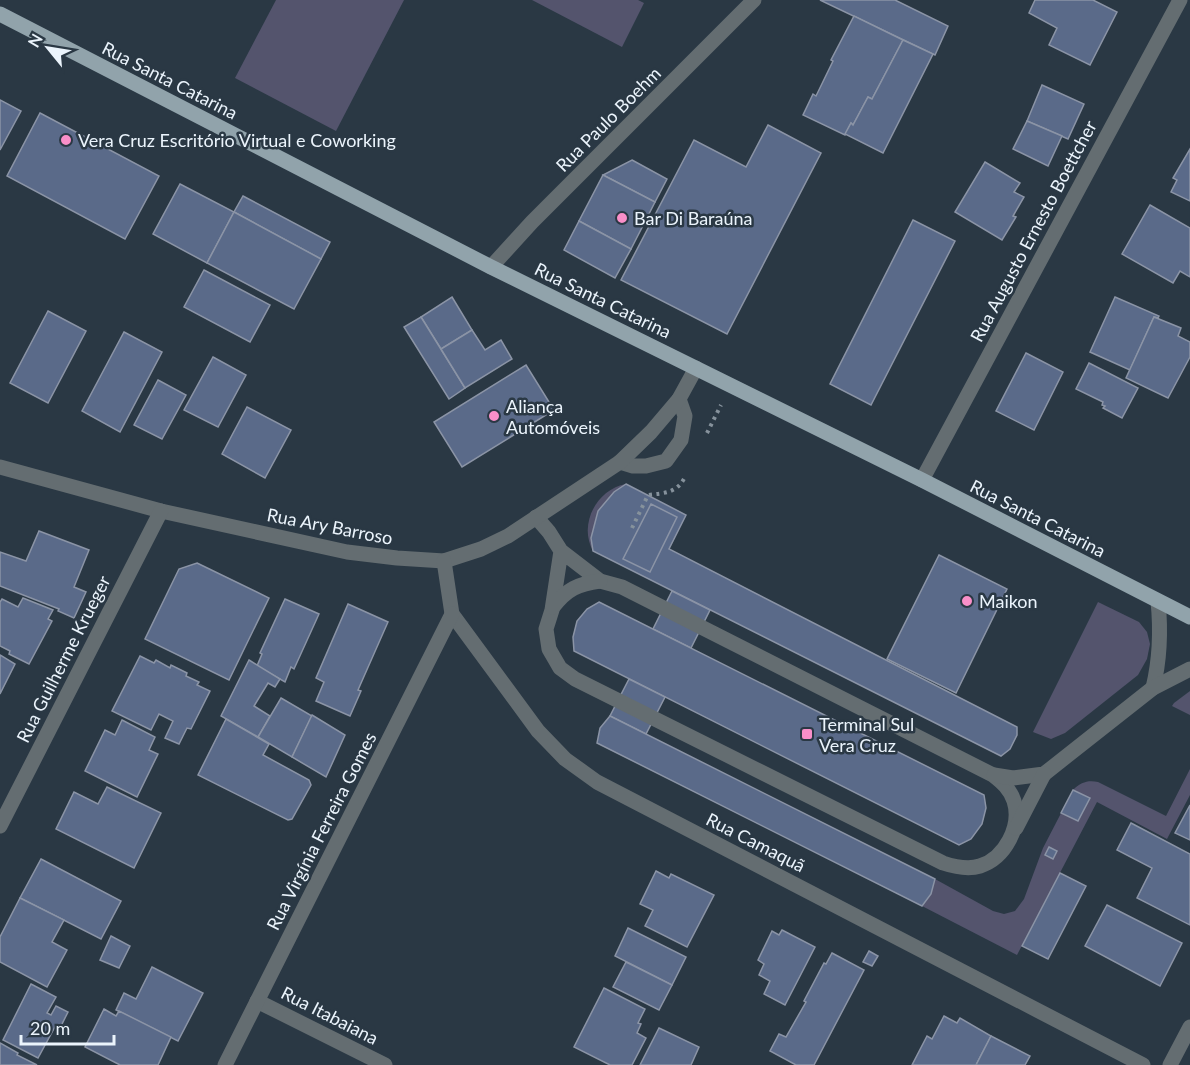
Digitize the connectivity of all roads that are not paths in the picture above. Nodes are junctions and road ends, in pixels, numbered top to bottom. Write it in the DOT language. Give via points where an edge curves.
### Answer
graph roads {
  1 [pos="754,0"];
  2 [pos="1180,0"];
  3 [pos="0,14"];
  4 [pos="490,267"];
  5 [pos="696,368"];
  6 [pos="679,399"];
  7 [pos="620,462"];
  8 [pos="0,467"];
  9 [pos="922,480"];
  10 [pos="161,511"];
  11 [pos="536,518"];
  12 [pos="561,551"];
  13 [pos="444,561"];
  14 [pos="600,581"];
  15 [pos="1158,601"];
  16 [pos="552,610"];
  17 [pos="452,614"];
  18 [pos="1190,617"];
  19 [pos="1190,669"];
  20 [pos="1153,688"];
  21 [pos="1044,774"];
  22 [pos="993,775"];
  23 [pos="0,826"];
  24 [pos="1012,837"];
  25 [pos="257,1001"];
  26 [pos="1190,1027"];
  27 [pos="225,1065"];
  28 [pos="385,1065"];
  29 [pos="1143,1065"];
  30 [pos="1170,1065"];
  1 -- 4 [label="street, Rua Paulo Boehm"];
  2 -- 9 [label="street, Rua Augusto Ernesto Boettcher"];
  3 -- 4 [label="main road, Rua Santa Catarina"];
  4 -- 5 [label="main road, Rua Santa Catarina"];
  5 -- 6 [label="street, Rua Ary Barroso"];
  5 -- 9 [label="main road, Rua Santa Catarina"];
  6 -- 7 [label="street, Rua Ary Barroso"];
  6 -- 7 [label="street" via="685,416 681,440 666,461 646,466"];
  7 -- 11 [label="street, Rua Ary Barroso"];
  8 -- 10 [label="street, Rua Ary Barroso"];
  9 -- 15 [label="main road, Rua Santa Catarina"];
  10 -- 13 [label="street, Rua Ary Barroso" via="347,552"];
  10 -- 23 [label="street, Rua Guilherme Krueger"];
  11 -- 12 [label="street"];
  11 -- 13 [label="street, Rua Ary Barroso" via="482,549"];
  12 -- 14 [label="street"];
  12 -- 16 [label="street"];
  13 -- 17 [label="street, Rua Camaquã"];
  14 -- 16 [label="street" via="582,583 562,595"];
  14 -- 22 [label="street" via="622,587"];
  15 -- 18 [label="main road, Rua Santa Catarina"];
  15 -- 20 [label="street" via="1160,645"];
  16 -- 24 [label="street" via="546,629 549,649 560,668 575,679 932,858 959,868 980,866 1000,854"];
  17 -- 25 [label="street, Rua Virgínia Ferreira Gomes"];
  17 -- 29 [label="street, Rua Camaquã" via="538,731 565,759 597,782"];
  19 -- 20 [label="street"];
  20 -- 21 [label="street"];
  21 -- 22 [label="street" via="1013,778"];
  21 -- 24 [label="street"];
  22 -- 24 [label="street" via="1005,784 1014,801"];
  25 -- 27 [label="street, Rua Virgínia Ferreira Gomes"];
  25 -- 28 [label="street, Rua Itabaiana"];
  26 -- 30 [label="street"];
}
